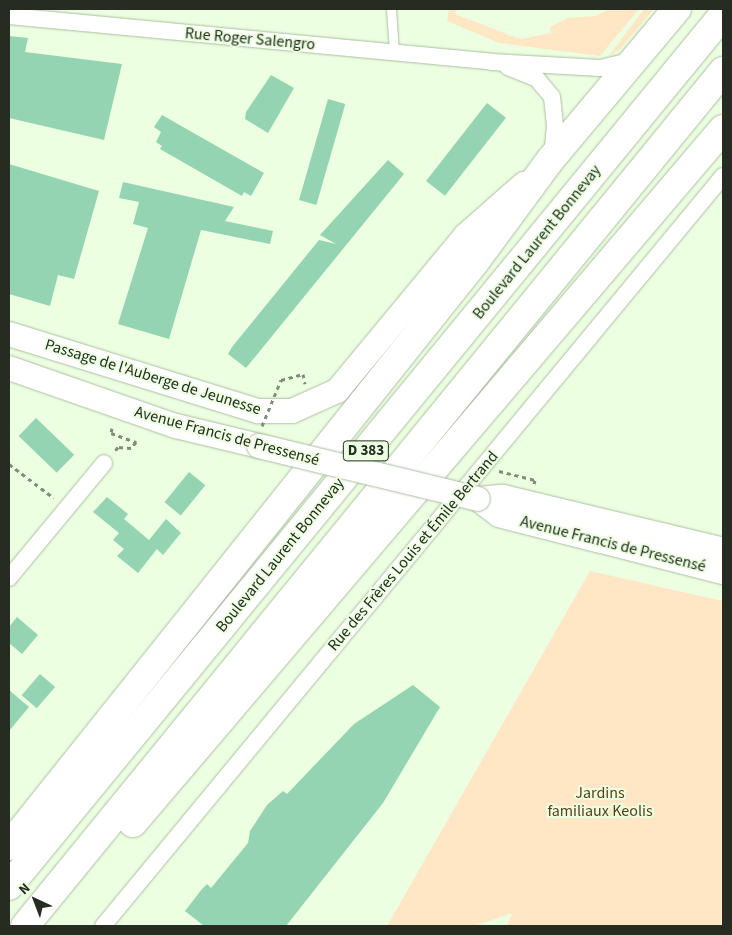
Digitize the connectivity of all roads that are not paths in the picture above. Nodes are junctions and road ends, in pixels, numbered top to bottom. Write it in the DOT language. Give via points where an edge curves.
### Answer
graph roads {
  1 [pos="391,9"];
  2 [pos="677,9"];
  3 [pos="723,15"];
  4 [pos="9,16"];
  5 [pos="394,52"];
  6 [pos="633,60"];
  7 [pos="492,62"];
  8 [pos="723,71"];
  9 [pos="723,129"];
  10 [pos="551,159"];
  11 [pos="723,176"];
  12 [pos="9,334"];
  13 [pos="9,368"];
  14 [pos="104,462"];
  15 [pos="478,499"];
  16 [pos="723,550"];
  17 [pos="723,572"];
  18 [pos="9,578"];
  19 [pos="9,846"];
  20 [pos="89,848"];
  21 [pos="9,886"];
  22 [pos="25,926"];
  23 [pos="103,926"];
  1 -- 5 [label="lane"];
  2 -- 6 [label="highway"];
  3 -- 21 [label="highway, Boulevard Laurent Bonnevay / D 383"];
  4 -- 5 [label="street, Rue Roger Salengro"];
  5 -- 7 [label="street, Rue Roger Salengro"];
  6 -- 7 [label="street, Rue Roger Salengro" via="601,68"];
  6 -- 10 [label="highway"];
  7 -- 10 [label="street, Rue Roger Salengro" via="524,71 545,86 554,107"];
  8 -- 20 [label="highway, D 383"];
  9 -- 20 [label="highway" via="117,842"];
  10 -- 12 [label="street, Passage de l'Auberge de Jeunesse" via="465,236 337,391 292,411 258,411"];
  10 -- 19 [label="highway" via="475,262"];
  11 -- 23 [label="street, Rue des Frères Louis et Émile Bertrand"];
  13 -- 15 [label="street, Avenue Francis de Pressensé, bridge" via="176,426 261,436"];
  14 -- 18 [label="street"];
  15 -- 16 [label="street, Avenue Francis de Pressensé" via="503,497"];
  15 -- 17 [label="street, Avenue Francis de Pressensé" via="499,515"];
  20 -- 22 [label="highway, D 383"];
}
